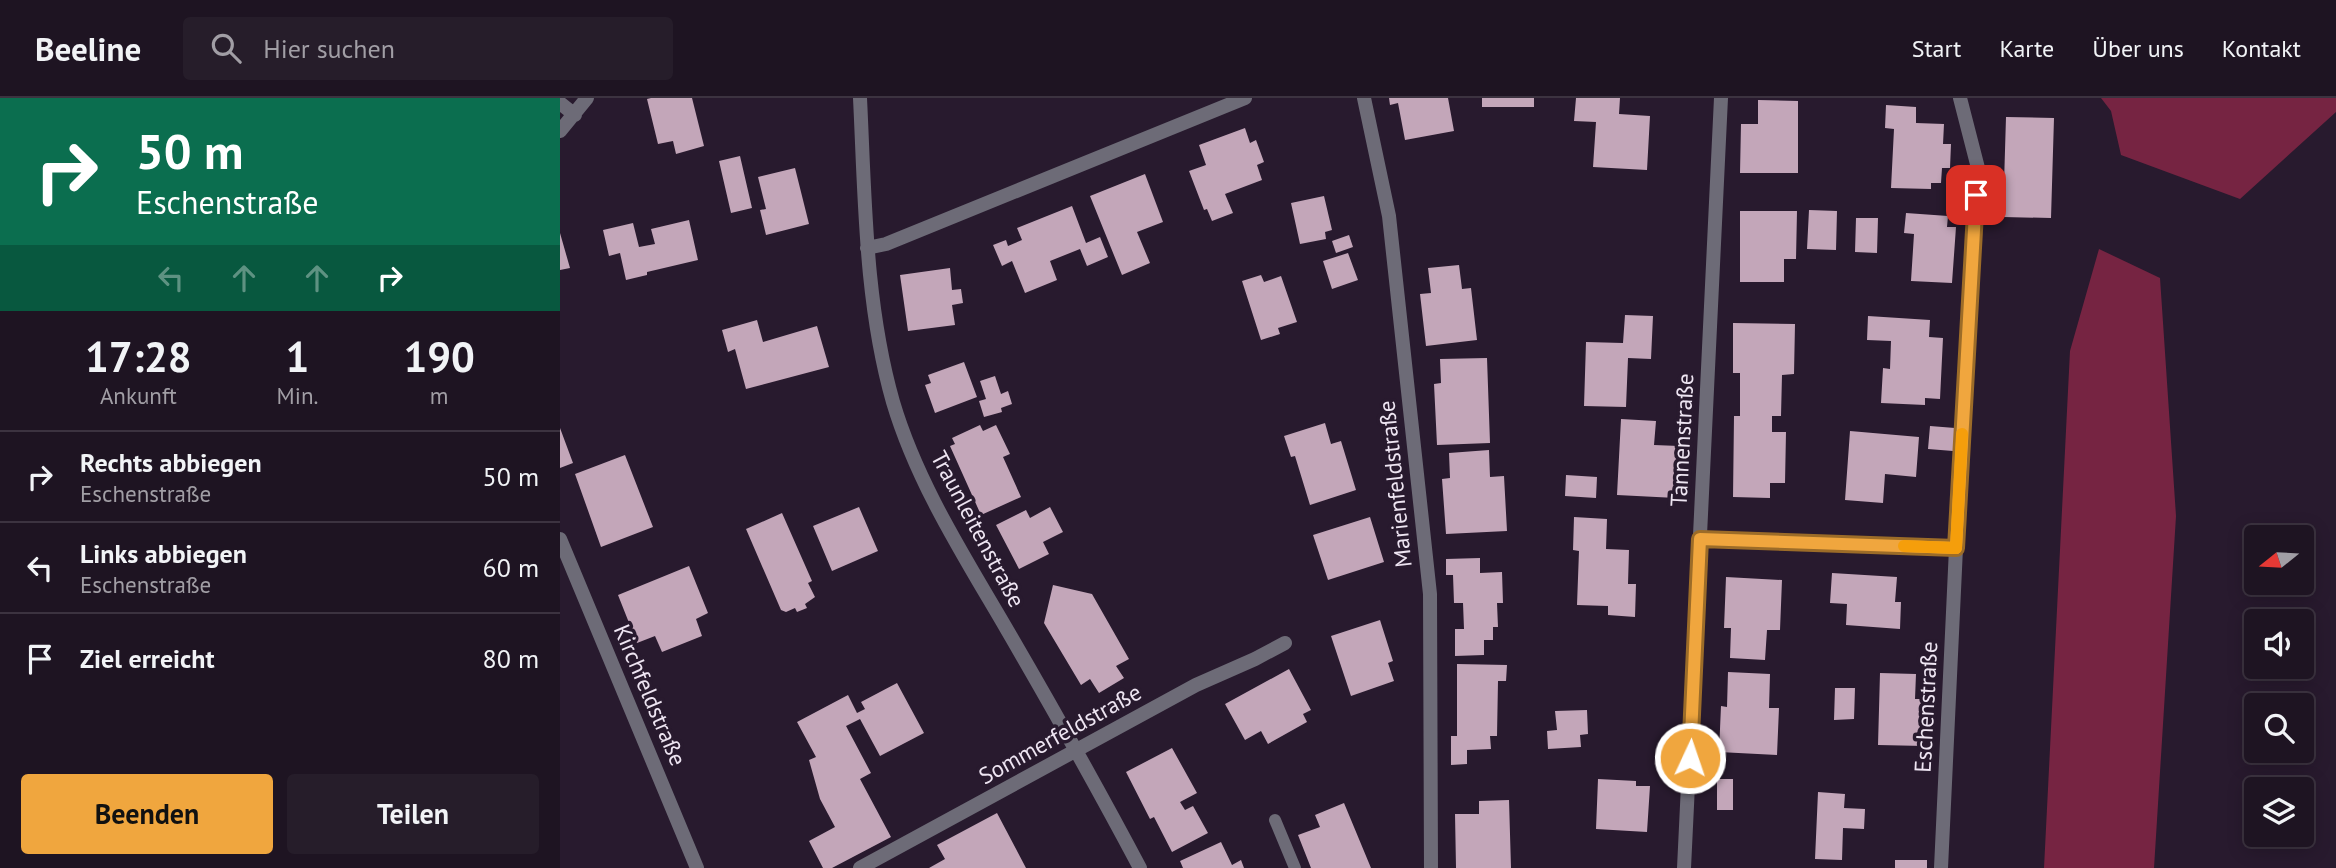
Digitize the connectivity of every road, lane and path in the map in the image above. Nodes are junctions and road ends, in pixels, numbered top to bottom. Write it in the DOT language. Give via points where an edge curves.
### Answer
graph roads {
  1 [pos="587,98"];
  2 [pos="860,98"];
  3 [pos="1245,98"];
  4 [pos="1364,98"];
  5 [pos="1721,98"];
  6 [pos="1960,98"];
  7 [pos="560,103"];
  8 [pos="575,115"];
  9 [pos="560,131"];
  10 [pos="867,248"];
  11 [pos="560,539"];
  12 [pos="1700,539"];
  13 [pos="1956,548"];
  14 [pos="1285,642"];
  15 [pos="1077,751"];
  16 [pos="1275,820"];
  17 [pos="697,868"];
  18 [pos="860,868"];
  19 [pos="1140,868"];
  20 [pos="1295,868"];
  21 [pos="1432,868"];
  22 [pos="1684,868"];
  23 [pos="1941,868"];
  1 -- 8 [label="street"];
  2 -- 10 [label="street, Traunleitenstraße"];
  3 -- 10 [label="street"];
  4 -- 21 [label="street, Marienfeldstraße" via="1390,216 1430,594"];
  5 -- 12 [label="street, Tannenstraße"];
  6 -- 13 [label="street, Eschenstraße" via="1978,168"];
  7 -- 8 [label="street"];
  8 -- 9 [label="street"];
  10 -- 15 [label="street, Traunleitenstraße" via="878,341 914,459 943,520"];
  11 -- 17 [label="street, Kirchfeldstraße"];
  12 -- 13 [label="street"];
  12 -- 22 [label="street, Tannenstraße"];
  13 -- 23 [label="street, Eschenstraße"];
  14 -- 15 [label="street, Sommerfeldstraße"];
  15 -- 18 [label="street, Sommerfeldstraße"];
  15 -- 19 [label="street, Traunleitenstraße"];
  16 -- 20 [label="lane"];
}
